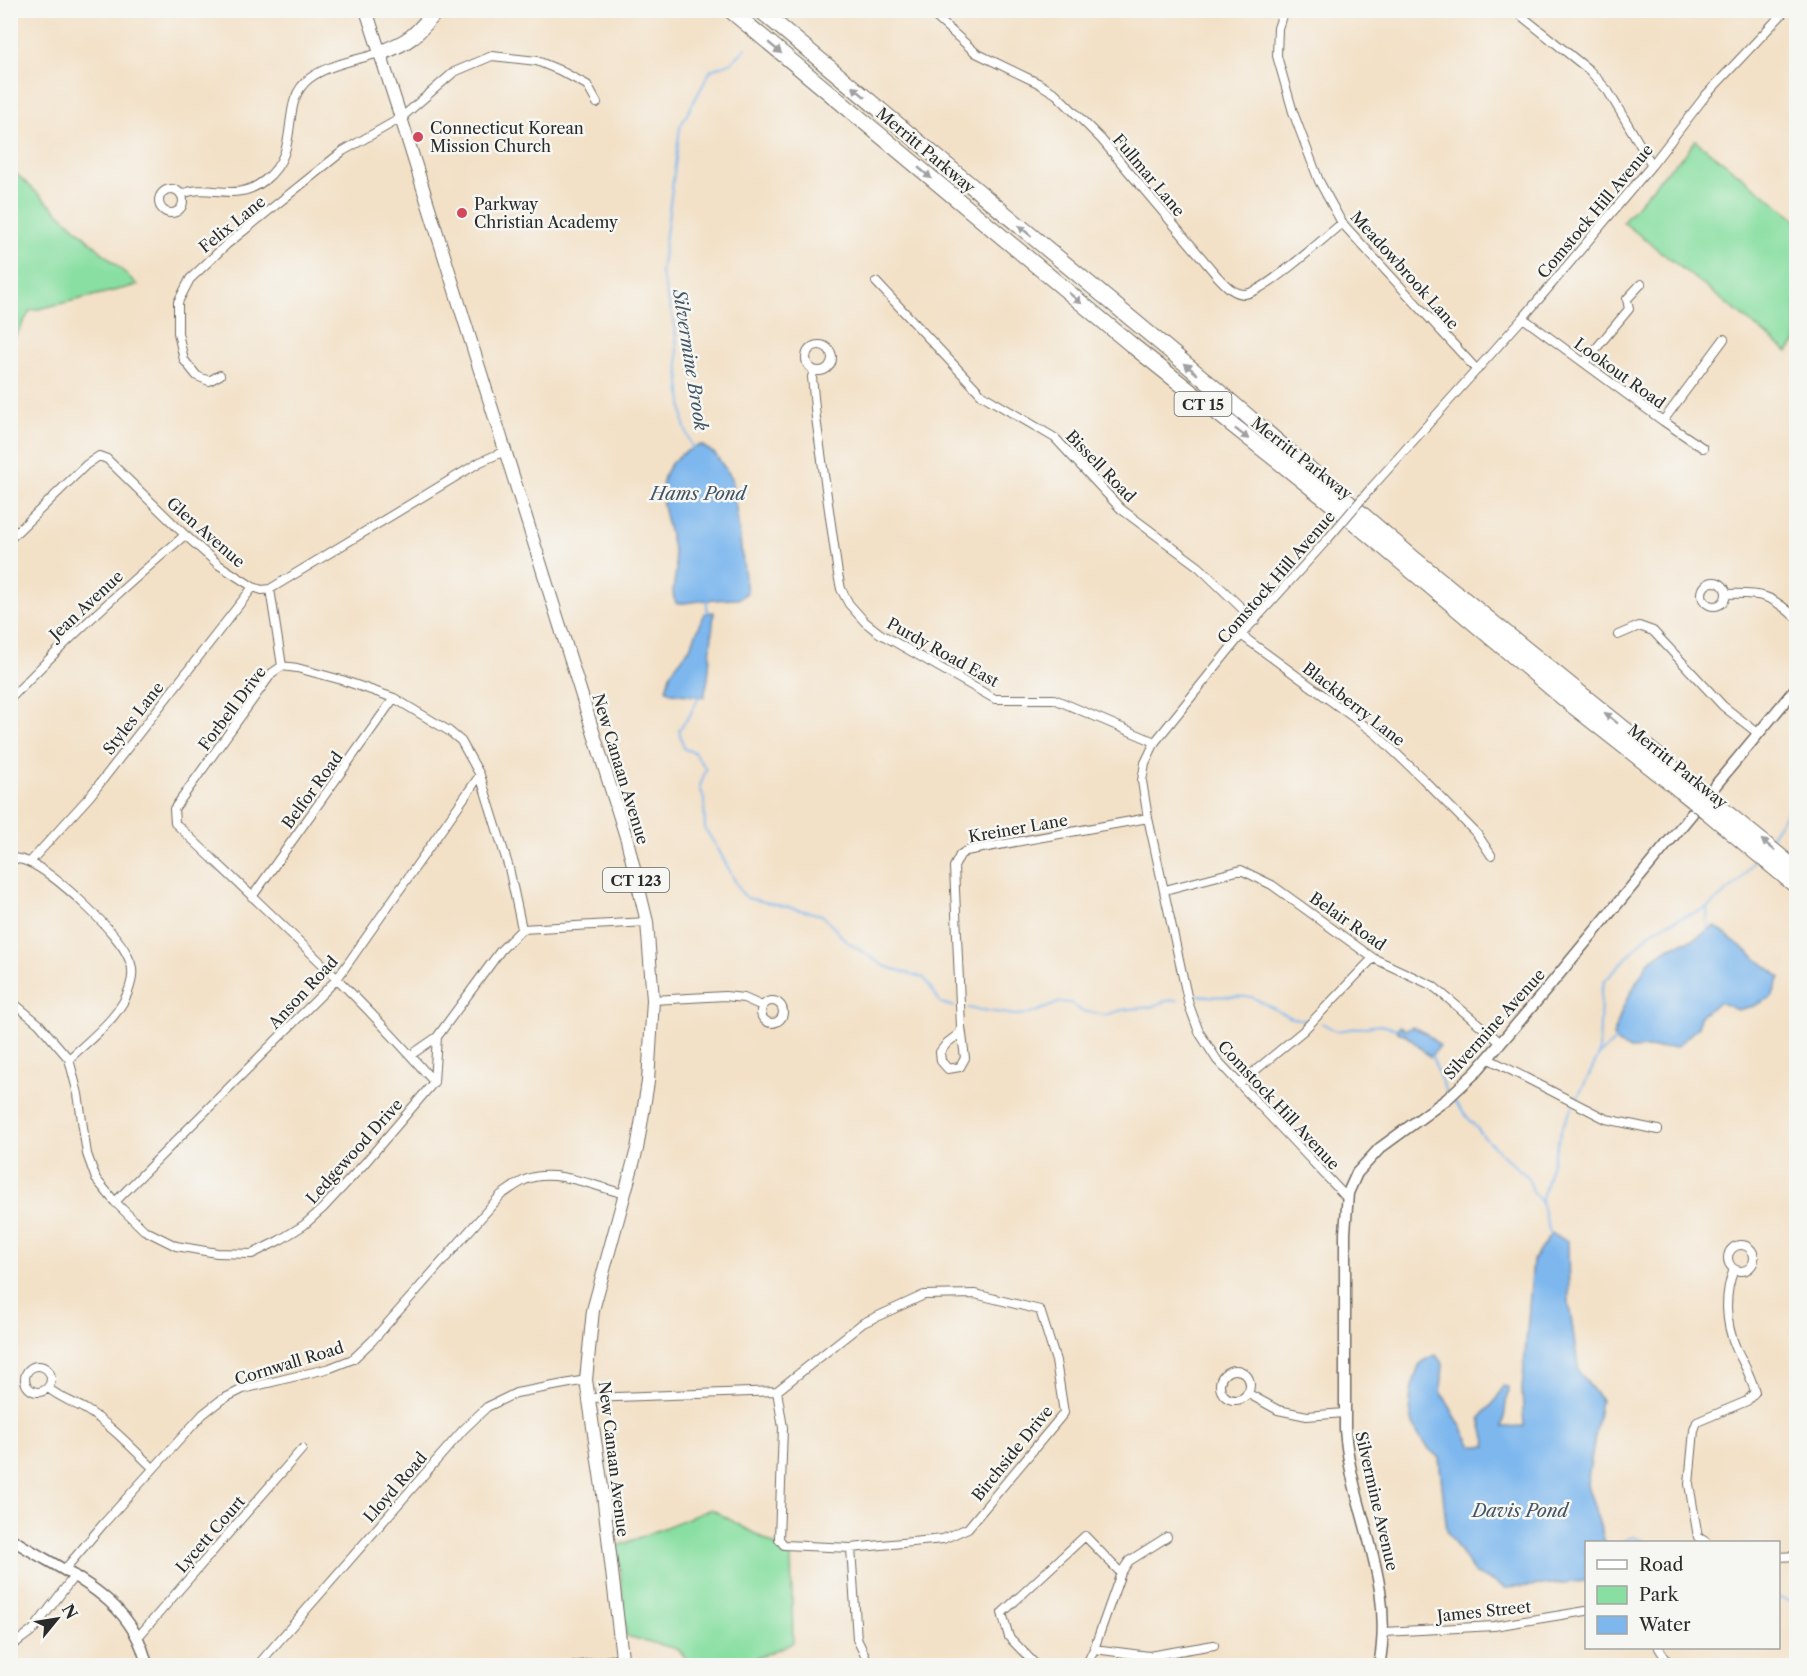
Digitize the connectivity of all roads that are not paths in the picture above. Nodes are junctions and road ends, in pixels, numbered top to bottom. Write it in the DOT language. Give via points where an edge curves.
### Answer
graph roads {
  1 [pos="366,10"];
  2 [pos="436,10"];
  3 [pos="730,10"];
  4 [pos="760,10"];
  5 [pos="928,10"];
  6 [pos="1284,10"];
  7 [pos="1514,10"];
  8 [pos="1786,10"];
  9 [pos="380,53"];
  10 [pos="597,104"];
  11 [pos="401,118"];
  12 [pos="1652,165"];
  13 [pos="181,195"];
  14 [pos="1342,223"];
  15 [pos="876,282"];
  16 [pos="1641,284"];
  17 [pos="1523,318"];
  18 [pos="1724,339"];
  19 [pos="1584,363"];
  20 [pos="814,370"];
  21 [pos="1477,370"];
  22 [pos="220,375"];
  23 [pos="1663,421"];
  24 [pos="1703,448"];
  25 [pos="505,451"];
  26 [pos="185,535"];
  27 [pos="10,539"];
  28 [pos="253,587"];
  29 [pos="270,589"];
  30 [pos="1726,594"];
  31 [pos="1797,618"];
  32 [pos="1254,621"];
  33 [pos="1241,635"];
  34 [pos="1618,635"];
  35 [pos="282,666"];
  36 [pos="1797,688"];
  37 [pos="394,698"];
  38 [pos="10,699"];
  39 [pos="1759,734"];
  40 [pos="1155,742"];
  41 [pos="480,775"];
  42 [pos="1685,786"];
  43 [pos="1148,818"];
  44 [pos="1491,855"];
  45 [pos="10,857"];
  46 [pos="30,862"];
  47 [pos="1790,869"];
  48 [pos="1797,886"];
  49 [pos="1165,891"];
  50 [pos="252,897"];
  51 [pos="647,922"];
  52 [pos="522,929"];
  53 [pos="1373,958"];
  54 [pos="337,979"];
  55 [pos="10,1000"];
  56 [pos="653,1000"];
  57 [pos="762,1006"];
  58 [pos="961,1027"];
  59 [pos="437,1037"];
  60 [pos="1500,1042"];
  61 [pos="411,1055"];
  62 [pos="1487,1058"];
  63 [pos="69,1059"];
  64 [pos="434,1082"];
  65 [pos="1239,1084"];
  66 [pos="1658,1130"];
  67 [pos="625,1194"];
  68 [pos="1347,1198"];
  69 [pos="115,1202"];
  70 [pos="1734,1269"];
  71 [pos="586,1380"];
  72 [pos="48,1388"];
  73 [pos="777,1391"];
  74 [pos="1247,1393"];
  75 [pos="590,1398"];
  76 [pos="1344,1413"];
  77 [pos="302,1449"];
  78 [pos="153,1468"];
  79 [pos="1167,1537"];
  80 [pos="10,1538"];
  81 [pos="1704,1541"];
  82 [pos="851,1548"];
  83 [pos="1797,1556"];
  84 [pos="1780,1557"];
  85 [pos="65,1569"];
  86 [pos="1121,1573"];
  87 [pos="75,1575"];
  88 [pos="1585,1611"];
  89 [pos="1384,1632"];
  90 [pos="138,1636"];
  91 [pos="1214,1645"];
  92 [pos="10,1647"];
  93 [pos="1094,1649"];
  94 [pos="1660,1649"];
  95 [pos="622,1662"];
  96 [pos="261,1664"];
  97 [pos="147,1665"];
  98 [pos="574,1665"];
  99 [pos="870,1665"];
  100 [pos="1037,1665"];
  101 [pos="1086,1665"];
  102 [pos="1379,1665"];
  103 [pos="1670,1665"];
  1 -- 9 [label="main road, New Canaan Avenue / CT 123"];
  2 -- 9 [label="highway" via="411,39"];
  3 -- 42 [label="highway, Merritt Parkway / CT 15, one-way" via="1568,702"];
  42 -- 4 [label="highway, Merritt Parkway / CT 15, one-way"];
  5 -- 14 [label="street, Fullmar Lane" via="976,53 1056,94 1101,139 1232,291 1245,294 1262,288"];
  6 -- 14 [label="street, Meadowbrook Lane" via="1278,28 1277,56 1319,181"];
  7 -- 12 [label="street" via="1589,70 1608,91"];
  8 -- 12 [label="street, Comstock Hill Avenue" via="1706,95"];
  9 -- 11 [label="main road, New Canaan Avenue / CT 123"];
  9 -- 13 [label="street" via="315,74 305,82 292,111 285,156 260,184 240,192 197,190"];
  10 -- 11 [label="street" via="587,85 560,70 537,61 492,57 454,72"];
  11 -- 22 [label="street, Felix Lane" via="343,151 209,259 190,279 178,302 178,333 184,360 197,376 209,381"];
  11 -- 25 [label="main road, New Canaan Avenue / CT 123"];
  12 -- 17 [label="street, Comstock Hill Avenue"];
  14 -- 21 [label="street, Meadowbrook Lane"];
  15 -- 32 [label="street, Bissell Road" via="982,395 1055,438 1121,509 1199,567"];
  16 -- 19 [label="street" via="1627,299 1629,309"];
  17 -- 19 [label="street, Lookout Road"];
  17 -- 21 [label="street, Comstock Hill Avenue"];
  18 -- 23 [label="street"];
  19 -- 23 [label="street, Lookout Road"];
  20 -- 40 [label="street, Purdy Road East" via="816,418 838,574 841,589 855,613 879,633 995,699 1054,699"];
  21 -- 32 [label="street, Comstock Hill Avenue, bridge"];
  23 -- 24 [label="street, Lookout Road"];
  25 -- 29 [label="street" via="480,462"];
  25 -- 51 [label="main road, New Canaan Avenue / CT 123" via="627,840"];
  26 -- 27 [label="street, Glen Avenue" via="107,459 99,456"];
  26 -- 28 [label="street, Glen Avenue" via="219,565"];
  26 -- 38 [label="street, Jean Avenue" via="45,662"];
  28 -- 29 [label="street, Glen Avenue"];
  28 -- 46 [label="street, Styles Lane" via="90,796"];
  29 -- 35 [label="street"];
  30 -- 31 [label="street" via="1760,595 1779,602"];
  32 -- 33 [label="street, Comstock Hill Avenue"];
  33 -- 40 [label="street, Comstock Hill Avenue"];
  33 -- 44 [label="street, Blackberry Lane" via="1376,734 1477,834"];
  34 -- 39 [label="street" via="1639,626 1653,631 1724,706"];
  35 -- 37 [label="street, Forbell Drive" via="342,680"];
  35 -- 50 [label="street, Forbell Drive" via="272,673 174,809 176,823"];
  36 -- 39 [label="street, Silvermine Avenue"];
  37 -- 41 [label="street, Forbell Drive" via="449,730 461,741"];
  37 -- 50 [label="street, Belfor Road"];
  39 -- 60 [label="street, Silvermine Avenue"];
  40 -- 43 [label="street, Comstock Hill Avenue" via="1142,781"];
  41 -- 52 [label="street, Forbell Drive"];
  41 -- 54 [label="street, Anson Road"];
  42 -- 47 [label="highway, Merritt Parkway / CT 15, bridge"];
  43 -- 49 [label="street, Comstock Hill Avenue"];
  43 -- 58 [label="street, Kreiner Lane" via="963,852 954,867"];
  45 -- 46 [label="street"];
  46 -- 63 [label="street" via="70,892 122,946 130,960 131,984 124,1002"];
  47 -- 48 [label="highway, Merritt Parkway / CT 15"];
  49 -- 53 [label="street, Belair Road" via="1241,870 1272,885"];
  49 -- 65 [label="street, Comstock Hill Avenue" via="1193,1018 1206,1046"];
  50 -- 54 [label="street, Forbell Drive"];
  51 -- 52 [label="street"];
  51 -- 56 [label="main road, New Canaan Avenue / CT 123"];
  52 -- 59 [label="street" via="501,950"];
  53 -- 60 [label="street, Belair Road" via="1433,986"];
  53 -- 65 [label="street" via="1303,1031"];
  54 -- 61 [label="street, Forbell Drive"];
  54 -- 69 [label="street, Anson Road"];
  55 -- 63 [label="street, Ledgewood Drive" via="39,1024"];
  56 -- 57 [label="street" via="725,996 744,998"];
  56 -- 67 [label="main road, New Canaan Avenue / CT 123" via="645,1110"];
  58 -- 58 [label="street, Kreiner Lane" via="960,1033 940,1052 948,1069 960,1067 965,1058"];
  59 -- 61 [label="street"];
  59 -- 64 [label="street"];
  60 -- 62 [label="street, Silvermine Avenue"];
  61 -- 64 [label="street, Forbell Drive"];
  62 -- 66 [label="street" via="1597,1115"];
  62 -- 68 [label="street, Silvermine Avenue" via="1460,1088 1366,1161 1352,1181"];
  63 -- 69 [label="street, Ledgewood Drive" via="87,1154 96,1179"];
  64 -- 69 [label="street, Ledgewood Drive" via="323,1208 304,1225 252,1254 176,1246 144,1230"];
  65 -- 68 [label="street, Comstock Hill Avenue"];
  67 -- 71 [label="main road, New Canaan Avenue / CT 123" via="593,1310"];
  67 -- 78 [label="street, Cornwall Road" via="564,1176 544,1174 526,1179 501,1195 353,1359 243,1389 221,1400"];
  68 -- 76 [label="street, Silvermine Avenue"];
  70 -- 81 [label="street" via="1726,1312 1735,1346 1755,1392 1747,1401 1697,1422 1694,1430 1689,1484 1698,1537"];
  71 -- 75 [label="main road, New Canaan Avenue / CT 123"];
  71 -- 96 [label="street, Lloyd Road" via="516,1393 487,1407"];
  72 -- 78 [label="street" via="86,1409"];
  73 -- 75 [label="street"];
  73 -- 82 [label="street, Birchside Drive" via="783,1438 779,1539 784,1545"];
  73 -- 82 [label="street, Birchside Drive" via="863,1323 924,1295 975,1294 1040,1310 1056,1361 1064,1413 968,1528 943,1539"];
  74 -- 76 [label="street" via="1278,1410 1307,1416"];
  75 -- 95 [label="main road, New Canaan Avenue / CT 123"];
  76 -- 89 [label="street, Silvermine Avenue" via="1349,1460 1382,1590"];
  77 -- 90 [label="street, Lycett Court"];
  78 -- 85 [label="street, Cornwall Road"];
  79 -- 86 [label="street" via="1129,1560"];
  80 -- 85 [label="street"];
  82 -- 99 [label="street" via="857,1639"];
  83 -- 84 [label="street"];
  85 -- 87 [label="street"];
  86 -- 93 [label="street"];
  86 -- 100 [label="street" via="1084,1536 1002,1613 1009,1637"];
  87 -- 90 [label="street" via="114,1606"];
  87 -- 92 [label="street" via="33,1630"];
  88 -- 89 [label="street, James Street" via="1494,1626"];
  89 -- 102 [label="street, Silvermine Avenue"];
  90 -- 97 [label="street"];
  91 -- 93 [label="street" via="1149,1656"];
  93 -- 101 [label="street"];
  94 -- 103 [label="street"];
  95 -- 98 [label="street"];
}
